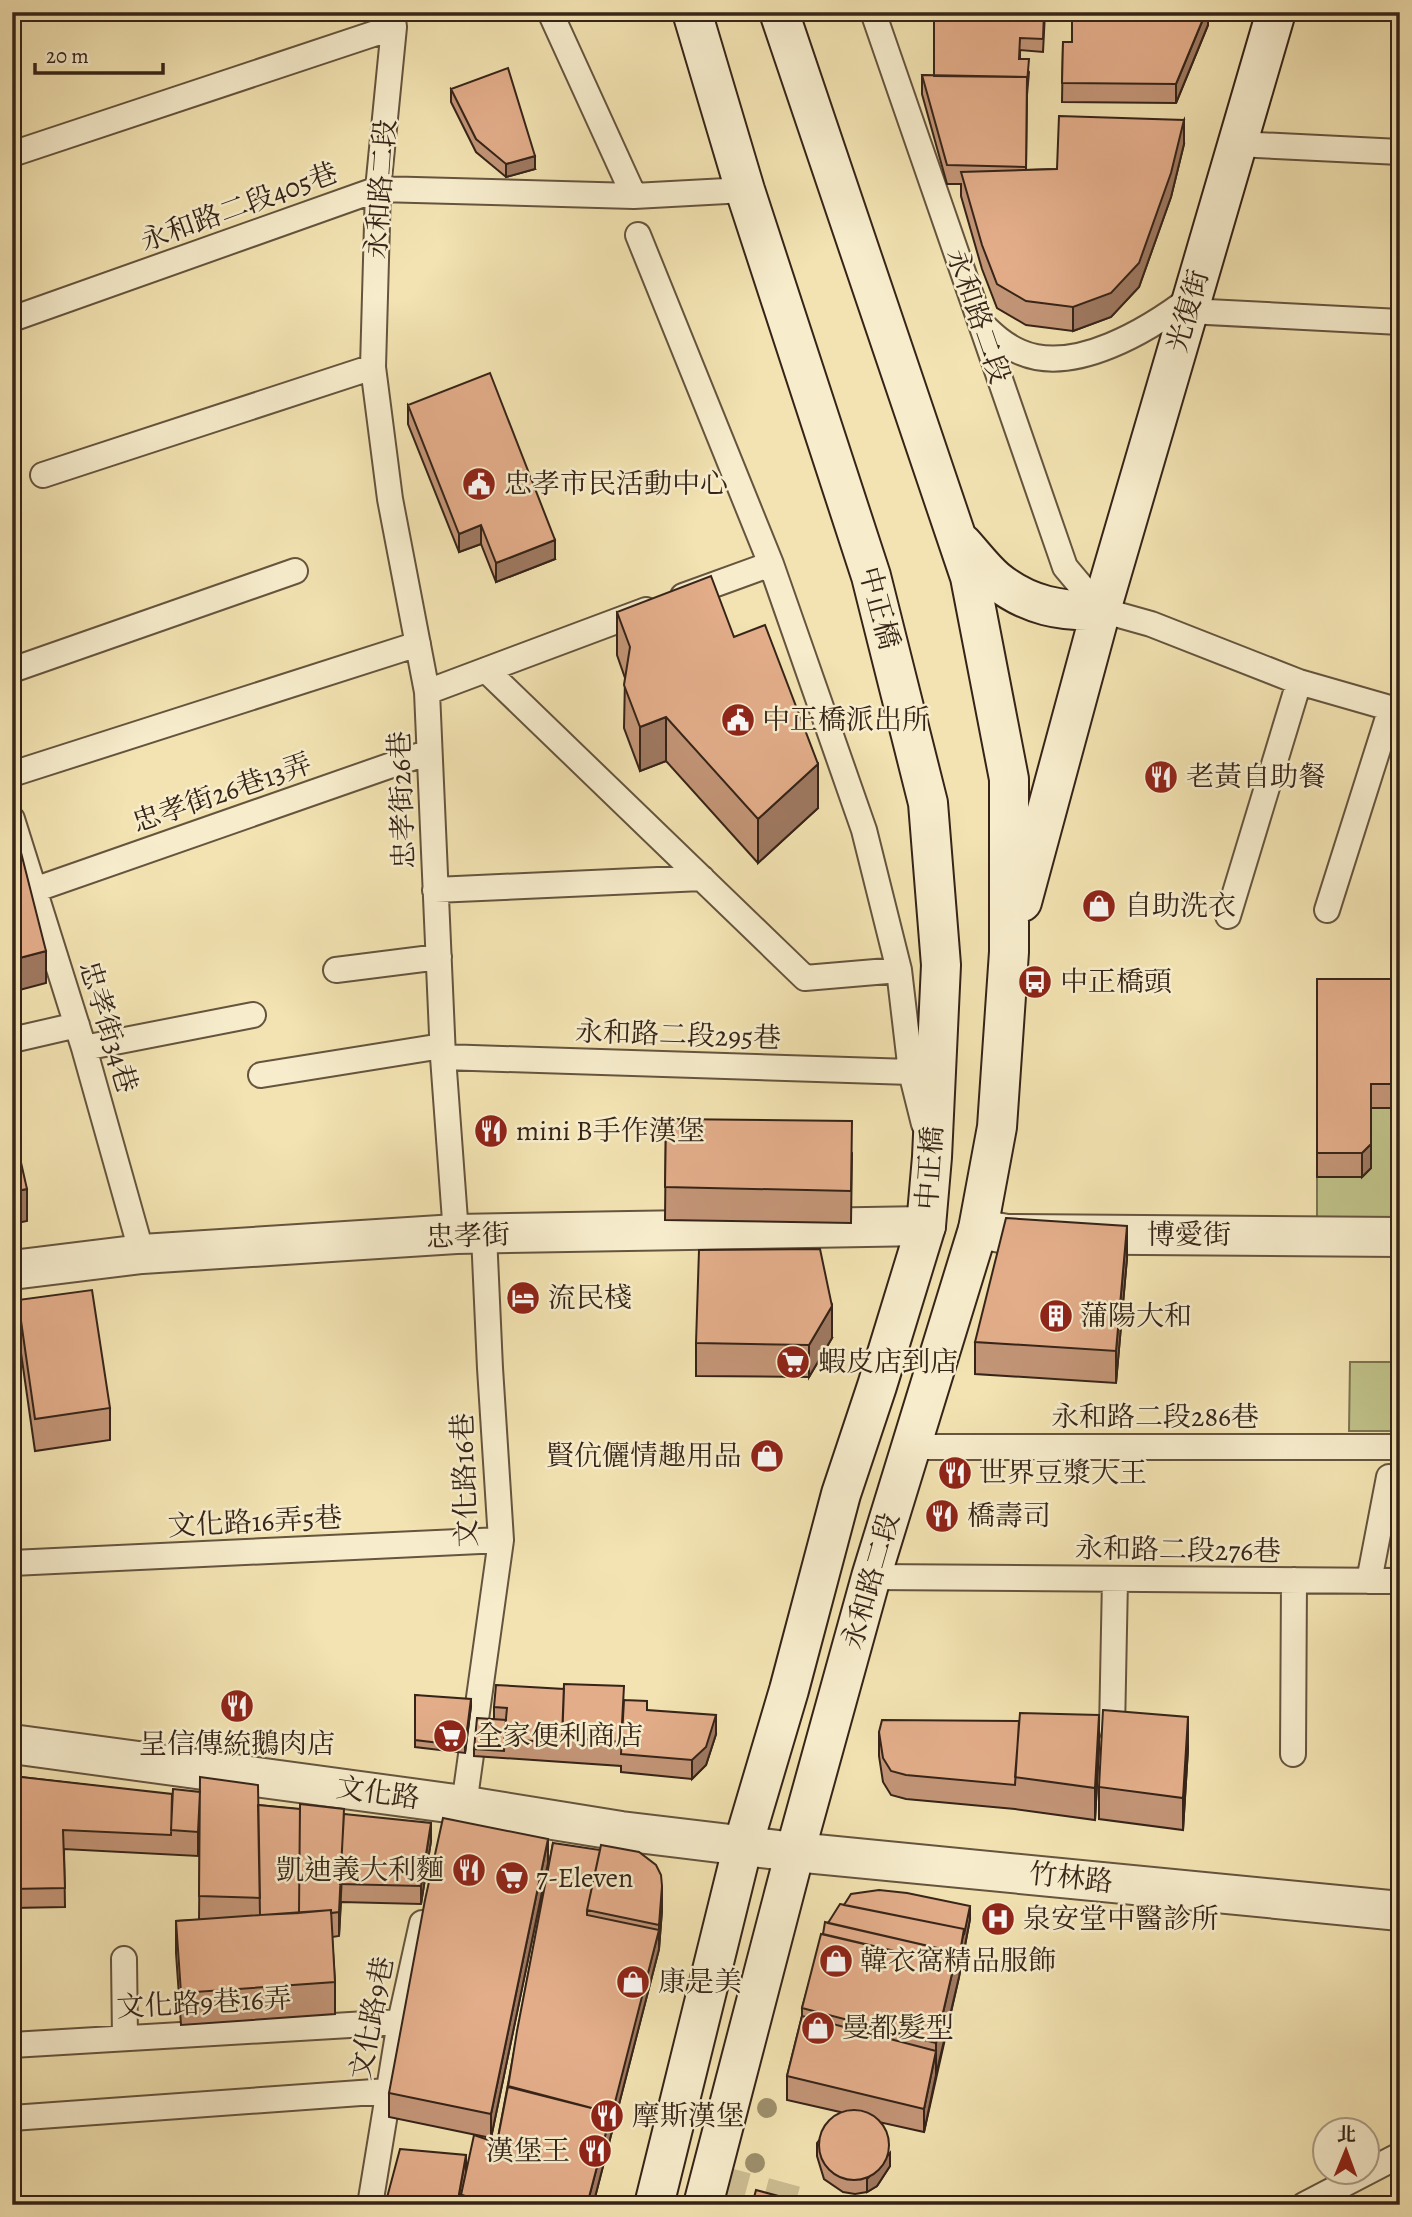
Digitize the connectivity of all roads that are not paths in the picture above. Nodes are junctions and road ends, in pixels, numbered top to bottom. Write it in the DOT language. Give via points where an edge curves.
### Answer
graph roads {
  1 [pos="550,12"];
  2 [pos="692,12"];
  3 [pos="779,12"];
  4 [pos="873,12"];
  5 [pos="1276,12"];
  6 [pos="393,20"];
  7 [pos="1237,144"];
  8 [pos="1400,152"];
  9 [pos="12,154"];
  10 [pos="378,189"];
  11 [pos="745,190"];
  12 [pos="634,196"];
  13 [pos="638,235"];
  14 [pos="1190,304"];
  15 [pos="12,319"];
  16 [pos="980,322"];
  17 [pos="1400,322"];
  18 [pos="373,367"];
  19 [pos="43,475"];
  20 [pos="957,538"];
  21 [pos="771,564"];
  22 [pos="295,571"];
  23 [pos="1101,610"];
  24 [pos="418,644"];
  25 [pos="12,670"];
  26 [pos="486,670"];
  27 [pos="1299,682"];
  28 [pos="427,692"];
  29 [pos="1395,710"];
  30 [pos="429,752"];
  31 [pos="12,774"];
  32 [pos="12,819"];
  33 [pos="702,878"];
  34 [pos="34,890"];
  35 [pos="435,891"];
  36 [pos="1327,910"];
  37 [pos="1228,916"];
  38 [pos="1009,952"];
  39 [pos="439,957"];
  40 [pos="335,970"];
  41 [pos="899,970"];
  42 [pos="253,1015"];
  43 [pos="80,1037"];
  44 [pos="12,1040"];
  45 [pos="442,1052"];
  46 [pos="911,1072"];
  47 [pos="261,1075"];
  48 [pos="932,1157"];
  49 [pos="926,1226"];
  50 [pos="978,1229"];
  51 [pos="470,1235"];
  52 [pos="1400,1237"];
  53 [pos="142,1254"];
  54 [pos="12,1270"];
  55 [pos="911,1447"];
  56 [pos="1400,1447"];
  57 [pos="1388,1477"];
  58 [pos="501,1540"];
  59 [pos="12,1563"];
  60 [pos="871,1577"];
  61 [pos="1115,1579"];
  62 [pos="1294,1580"];
  63 [pos="1369,1581"];
  64 [pos="1400,1581"];
  65 [pos="1112,1730"];
  66 [pos="12,1744"];
  67 [pos="1293,1754"];
  68 [pos="452,1812"];
  69 [pos="743,1845"];
  70 [pos="795,1852"];
  71 [pos="426,1905"];
  72 [pos="1400,1911"];
  73 [pos="124,1959"];
  74 [pos="400,2022"];
  75 [pos="125,2037"];
  76 [pos="12,2045"];
  77 [pos="388,2091"];
  78 [pos="12,2118"];
  79 [pos="1400,2155"];
  80 [pos="370,2205"];
  81 [pos="654,2205"];
  82 [pos="703,2205"];
  83 [pos="1304,2205"];
  1 -- 12 [label="lane"];
  2 -- 11 [label="main road, 中正橋"];
  3 -- 20 [label="main road"];
  4 -- 16 [label="lane, 永和路二段"];
  5 -- 7 [label="main road, 光復街"];
  6 -- 9 [label="lane"];
  6 -- 10 [label="lane, 永和路二段"];
  7 -- 8 [label="lane"];
  7 -- 14 [label="main road, 光復街"];
  10 -- 12 [label="lane, 永和路二段405巷"];
  10 -- 15 [label="lane, 永和路二段405巷"];
  10 -- 18 [label="lane, 永和路二段"];
  11 -- 12 [label="lane, 永和路二段405巷"];
  11 -- 48 [label="main road, 中正橋" via="871,576 928,803 941,965"];
  13 -- 21 [label="lane"];
  14 -- 16 [label="lane" via="1111,347 1051,358 1023,354"];
  14 -- 17 [label="lane"];
  14 -- 23 [label="main road, 光復街"];
  16 -- 23 [label="lane, 永和路二段" via="1065,566"];
  18 -- 19 [label="lane"];
  18 -- 24 [label="lane, 忠孝街26巷" via="390,499"];
  20 -- 23 [label="main road" via="996,580 1031,602 1072,611"];
  20 -- 38 [label="main road" via="970,577 1009,779"];
  21 -- 26 [label="lane"];
  21 -- 41 [label="lane" via="864,830"];
  22 -- 25 [label="lane"];
  23 -- 27 [label="lane" via="1151,624"];
  23 -- 38 [label="main road, 光復街"];
  24 -- 28 [label="lane, 忠孝街26巷"];
  24 -- 31 [label="lane"];
  26 -- 28 [label="lane"];
  26 -- 33 [label="lane"];
  27 -- 29 [label="lane"];
  27 -- 37 [label="lane"];
  28 -- 30 [label="lane, 忠孝街26巷"];
  29 -- 36 [label="lane"];
  30 -- 34 [label="lane, 忠孝街26巷13弄"];
  30 -- 35 [label="lane, 忠孝街26巷"];
  32 -- 34 [label="lane, 忠孝街34巷"];
  33 -- 35 [label="lane"];
  33 -- 41 [label="lane" via="805,978"];
  34 -- 43 [label="lane, 忠孝街34巷"];
  35 -- 39 [label="lane, 忠孝街26巷"];
  38 -- 50 [label="main road, 永和路二段" via="997,1127"];
  39 -- 40 [label="lane"];
  39 -- 45 [label="lane, 忠孝街26巷"];
  41 -- 46 [label="lane"];
  42 -- 43 [label="lane"];
  43 -- 44 [label="lane"];
  43 -- 53 [label="lane, 忠孝街34巷"];
  45 -- 46 [label="lane, 永和路二段295巷"];
  45 -- 47 [label="lane, 永和路二段295巷"];
  45 -- 51 [label="lane, 忠孝街26巷"];
  46 -- 48 [label="lane"];
  48 -- 49 [label="main road, 中正橋"];
  49 -- 51 [label="main road, 忠孝街"];
  49 -- 69 [label="main road, 永和路二段" via="841,1494"];
  50 -- 52 [label="main road, 博愛街" via="1007,1234"];
  50 -- 55 [label="main road, 永和路二段"];
  51 -- 53 [label="main road, 忠孝街"];
  51 -- 58 [label="lane, 文化路16巷" via="490,1368"];
  53 -- 54 [label="main road, 忠孝街"];
  55 -- 56 [label="lane, 永和路二段286巷"];
  55 -- 60 [label="main road, 永和路二段"];
  57 -- 63 [label="lane"];
  58 -- 59 [label="lane, 文化路16弄5巷"];
  58 -- 68 [label="lane, 文化路16巷"];
  60 -- 61 [label="lane, 永和路二段276巷"];
  60 -- 70 [label="main road, 永和路二段"];
  61 -- 62 [label="lane, 永和路二段276巷"];
  61 -- 65 [label="lane"];
  62 -- 63 [label="lane, 永和路二段276巷"];
  62 -- 67 [label="lane"];
  63 -- 64 [label="lane, 永和路二段276巷"];
  66 -- 68 [label="main road, 文化路"];
  68 -- 69 [label="main road, 文化路"];
  69 -- 70 [label="main road, 竹林路"];
  69 -- 81 [label="main road, 永和路二段"];
  70 -- 72 [label="main road, 竹林路"];
  70 -- 82 [label="main road, 永和路二段"];
  71 -- 74 [label="lane, 文化路9巷"];
  73 -- 75 [label="lane"];
  74 -- 75 [label="lane, 文化路9巷16弄"];
  74 -- 77 [label="lane, 文化路9巷"];
  75 -- 76 [label="lane, 文化路9巷16弄"];
  77 -- 78 [label="lane"];
  77 -- 80 [label="lane, 文化路9巷"];
  79 -- 83 [label="lane"];
}
